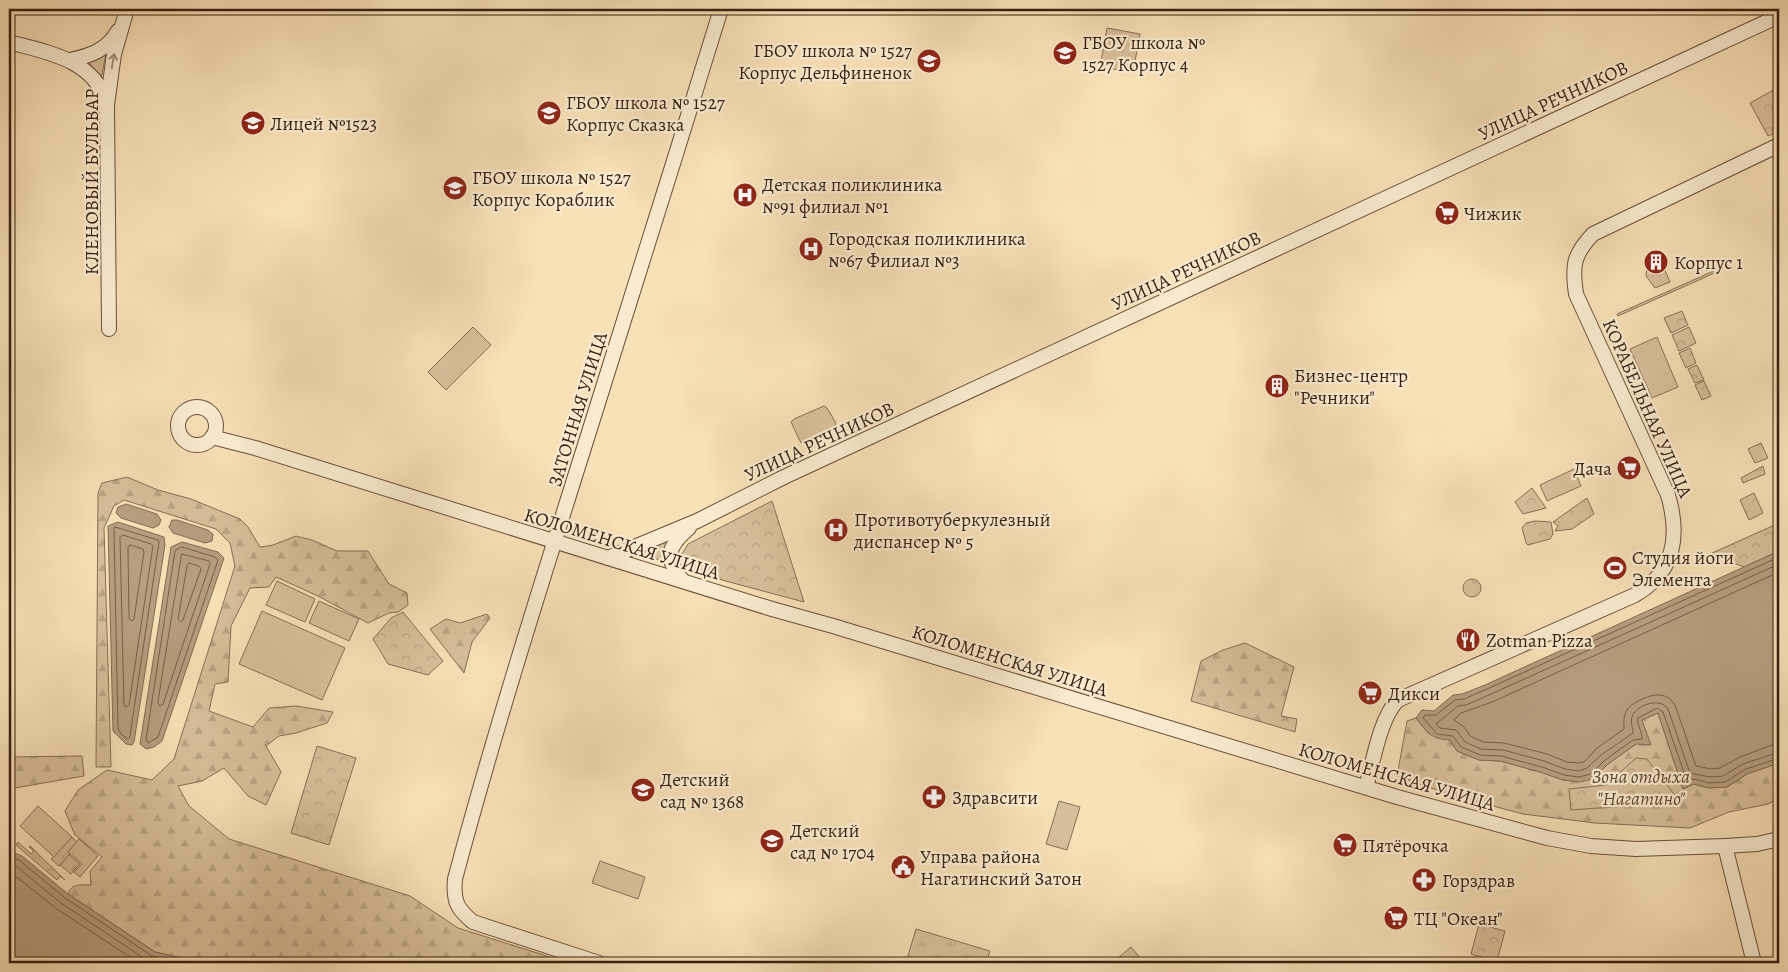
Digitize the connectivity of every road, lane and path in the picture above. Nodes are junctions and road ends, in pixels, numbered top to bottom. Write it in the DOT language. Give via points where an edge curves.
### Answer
graph roads {
  1 [pos="721,9"];
  2 [pos="125,14"];
  3 [pos="1779,16"];
  4 [pos="9,42"];
  5 [pos="70,60"];
  6 [pos="107,105"];
  7 [pos="1779,145"];
  8 [pos="109,329"];
  9 [pos="214,430"];
  10 [pos="697,521"];
  11 [pos="555,542"];
  12 [pos="608,558"];
  13 [pos="683,581"];
  14 [pos="1366,787"];
  15 [pos="1779,838"];
  16 [pos="1725,846"];
  17 [pos="599,963"];
  18 [pos="1754,963"];
  1 -- 11 [label="street, ЗАТОННАЯ УЛИЦА"];
  2 -- 5 [label="street" via="114,37 100,50"];
  6 -- 2 [label="street, КЛЕНОВЫЙ БУЛЬВАР, one-way" via="114,54"];
  3 -- 10 [label="street, УЛИЦА РЕЧНИКОВ" via="784,477"];
  4 -- 5 [label="street"];
  5 -- 6 [label="street" via="98,84"];
  6 -- 8 [label="street, КЛЕНОВЫЙ БУЛЬВАР"];
  7 -- 14 [label="street, КОРАБЕЛЬНАЯ УЛИЦА" via="1593,234 1582,245 1576,258 1573,273 1576,294 1673,511 1674,540 1664,567 1635,595 1398,700 1385,718"];
  9 -- 11 [label="street, КОЛОМЕНСКАЯ УЛИЦА" via="240,444"];
  10 -- 12 [label="street, УЛИЦА РЕЧНИКОВ"];
  10 -- 13 [label="street" via="674,541 670,553 671,564"];
  11 -- 12 [label="street, КОЛОМЕНСКАЯ УЛИЦА"];
  11 -- 17 [label="street, ЗАТОННАЯ УЛИЦА" via="476,802 454,892 463,914 473,922"];
  12 -- 13 [label="street, КОЛОМЕНСКАЯ УЛИЦА"];
  13 -- 14 [label="street, КОЛОМЕНСКАЯ УЛИЦА"];
  14 -- 16 [label="street, КОЛОМЕНСКАЯ УЛИЦА" via="1547,838 1591,846 1636,849"];
  15 -- 16 [label="street, КОЛОМЕНСКАЯ УЛИЦА" via="1756,844"];
  16 -- 18 [label="street"];
}
